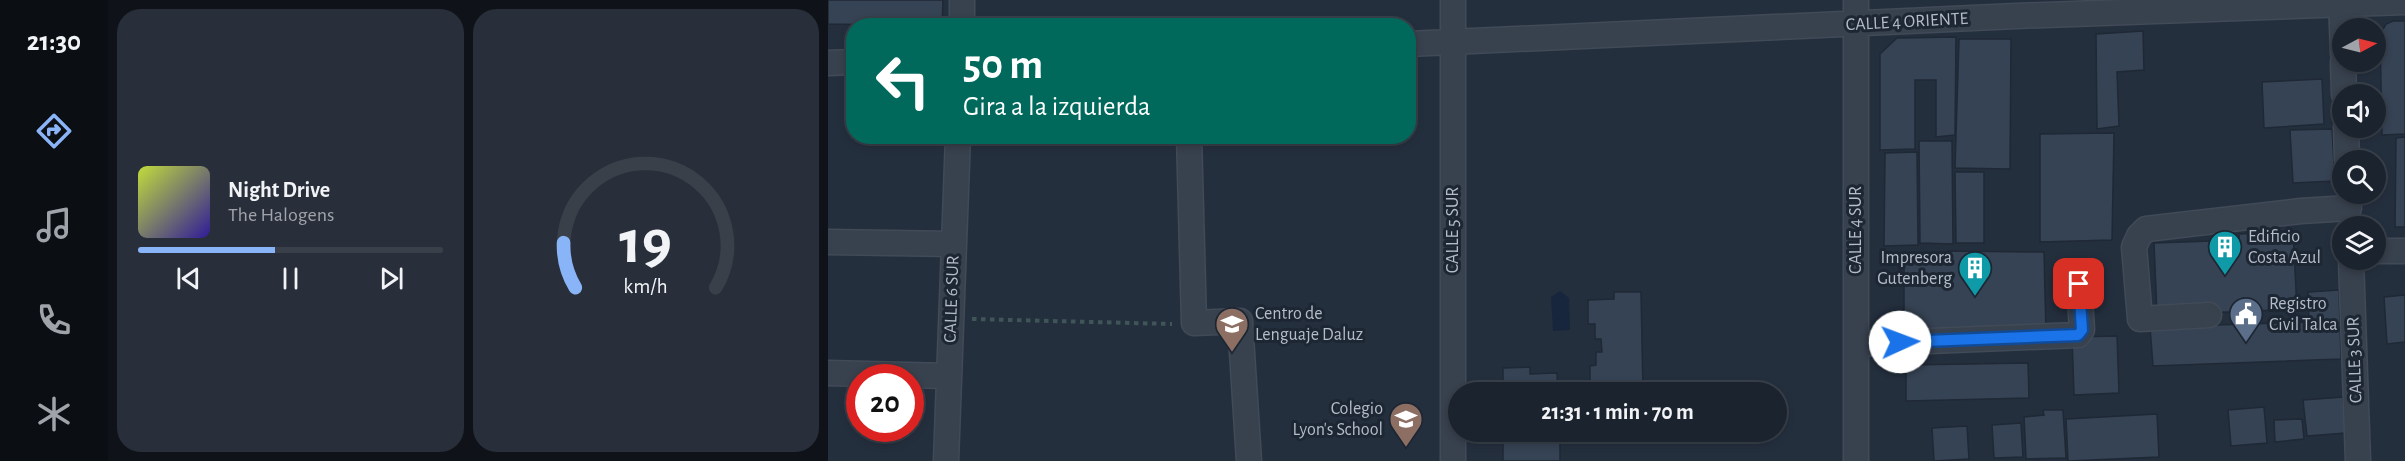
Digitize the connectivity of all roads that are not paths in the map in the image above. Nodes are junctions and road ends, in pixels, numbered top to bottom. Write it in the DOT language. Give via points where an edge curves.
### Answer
graph roads {
  1 [pos="962,0"];
  2 [pos="1454,0"];
  3 [pos="1856,0"];
  4 [pos="2341,2"];
  5 [pos="2405,2"];
  6 [pos="2016,8"];
  7 [pos="962,18"];
  8 [pos="2342,18"];
  9 [pos="1856,25"];
  10 [pos="1454,42"];
  11 [pos="1416,44"];
  12 [pos="846,62"];
  13 [pos="828,63"];
  14 [pos="958,144"];
  15 [pos="1189,144"];
  16 [pos="2349,209"];
  17 [pos="828,242"];
  18 [pos="954,244"];
  19 [pos="2386,251"];
  20 [pos="2405,251"];
  21 [pos="2351,270"];
  22 [pos="2079,284"];
  23 [pos="2209,315"];
  24 [pos="1857,344"];
  25 [pos="828,373"];
  26 [pos="950,376"];
  27 [pos="946,461"];
  28 [pos="1249,461"];
  29 [pos="1453,461"];
  30 [pos="1856,461"];
  31 [pos="2358,461"];
  1 -- 7 [label="street"];
  2 -- 10 [label="street, CALLE 5 SUR"];
  3 -- 9 [label="street, CALLE 4 SUR"];
  4 -- 5 [label="street, CALLE 4 ORIENTE"];
  4 -- 6 [label="street, CALLE 4 ORIENTE"];
  4 -- 8 [label="street"];
  6 -- 9 [label="street, CALLE 4 ORIENTE"];
  9 -- 10 [label="street, CALLE 4 ORIENTE"];
  9 -- 24 [label="street, CALLE 4 SUR"];
  10 -- 11 [label="street, CALLE 4 ORIENTE"];
  10 -- 29 [label="street, CALLE 5 SUR"];
  12 -- 13 [label="street"];
  14 -- 18 [label="street, CALLE 6 SUR"];
  15 -- 28 [label="street" via="1194,323 1240,321"];
  16 -- 23 [label="street" via="2146,229 2134,247 2140,319"];
  17 -- 18 [label="street"];
  18 -- 26 [label="street, CALLE 6 SUR"];
  19 -- 20 [label="street"];
  21 -- 31 [label="street, CALLE 3 SUR"];
  22 -- 24 [label="street" via="2082,330 2078,335"];
  24 -- 30 [label="street, CALLE 4 SUR"];
  25 -- 26 [label="street"];
  26 -- 27 [label="street, CALLE 6 SUR"];
}
